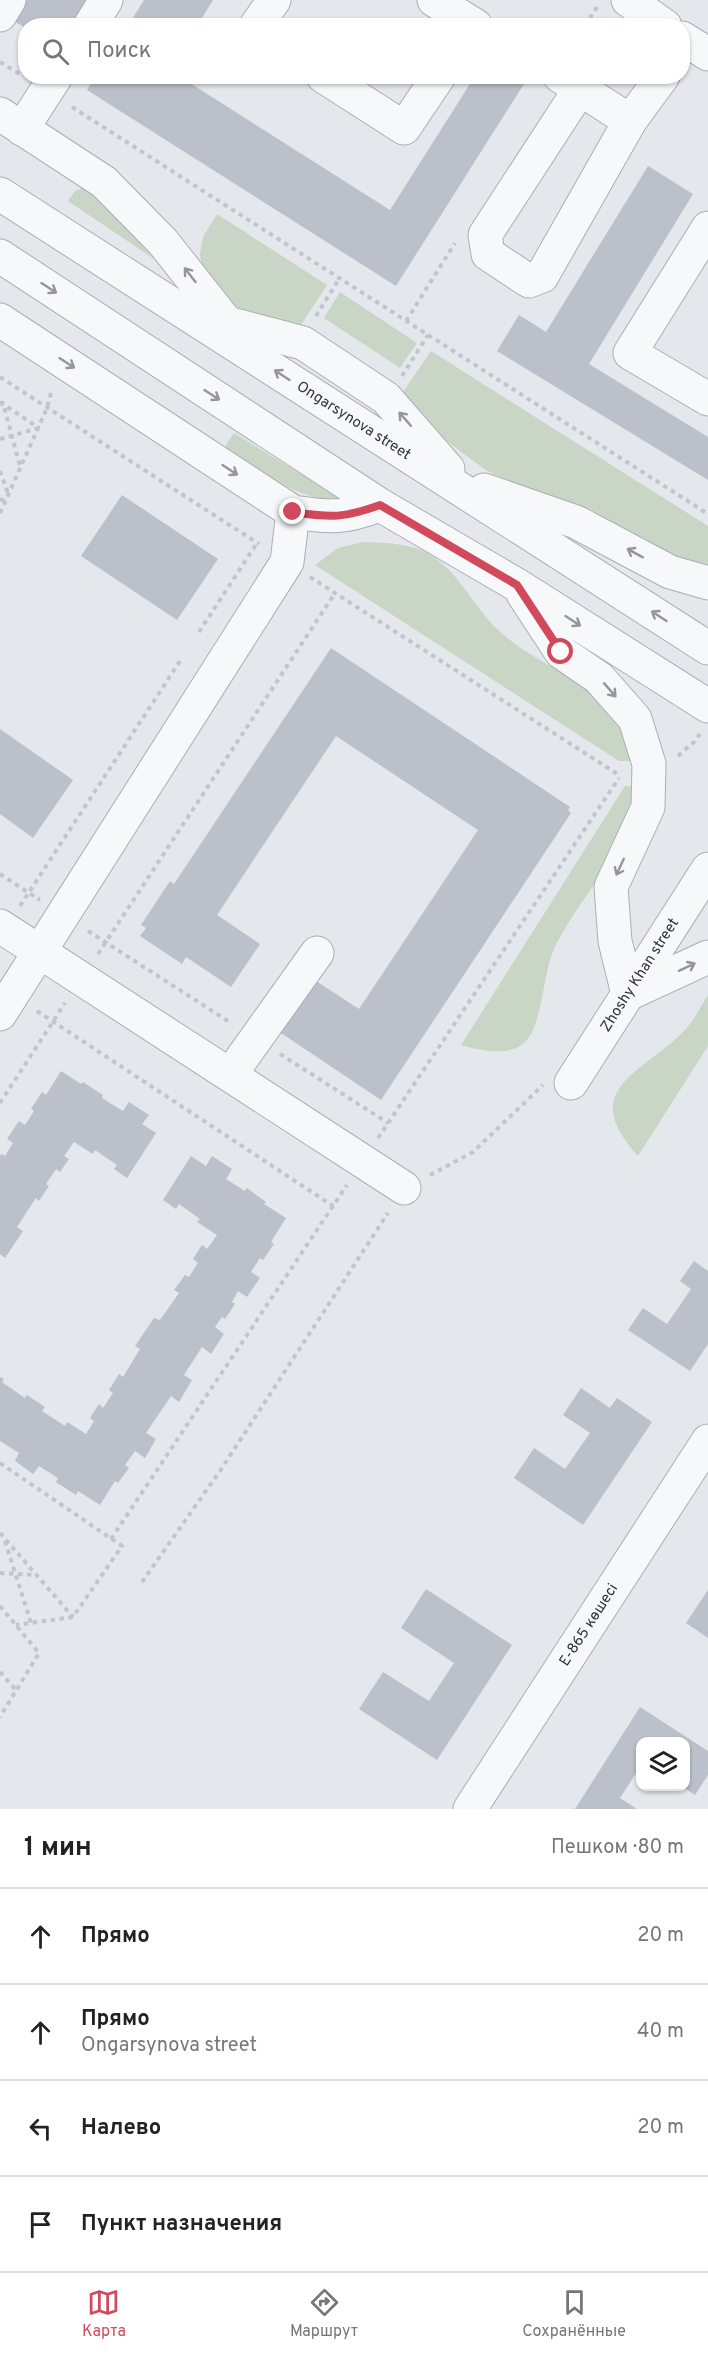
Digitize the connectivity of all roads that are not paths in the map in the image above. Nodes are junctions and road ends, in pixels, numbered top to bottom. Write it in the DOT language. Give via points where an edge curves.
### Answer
graph roads {
  1 [pos="9,0"];
  2 [pos="106,0"];
  3 [pos="274,0"];
  4 [pos="434,0"];
  5 [pos="628,0"];
  6 [pos="0,15"];
  7 [pos="95,18"];
  8 [pos="262,18"];
  9 [pos="463,18"];
  10 [pos="652,18"];
  11 [pos="335,84"];
  12 [pos="434,84"];
  13 [pos="569,84"];
  14 [pos="572,84"];
  15 [pos="657,84"];
  16 [pos="48,85"];
  17 [pos="630,121"];
  18 [pos="11,122"];
  19 [pos="0,194"];
  20 [pos="0,218"];
  21 [pos="708,228"];
  22 [pos="0,256"];
  23 [pos="183,311"];
  24 [pos="0,320"];
  25 [pos="227,323"];
  26 [pos="251,355"];
  27 [pos="708,399"];
  28 [pos="455,484"];
  29 [pos="380,505"];
  30 [pos="293,512"];
  31 [pos="708,583"];
  32 [pos="517,585"];
  33 [pos="708,648"];
  34 [pos="705,718"];
  35 [pos="708,869"];
  36 [pos="8,918"];
  37 [pos="40,951"];
  38 [pos="317,953"];
  39 [pos="708,957"];
  40 [pos="628,994"];
  41 [pos="15,1010"];
  42 [pos="230,1075"];
  43 [pos="558,1083"];
  44 [pos="404,1188"];
  45 [pos="708,1442"];
  46 [pos="470,1809"];
  1 -- 6 [label="street"];
  2 -- 7 [label="street"];
  3 -- 8 [label="street"];
  4 -- 9 [label="street"];
  5 -- 10 [label="street"];
  11 -- 12 [label="street" via="404,128"];
  13 -- 17 [label="street" via="485,235 488,254 529,281 542,276"];
  14 -- 17 [label="street"];
  15 -- 17 [label="street"];
  16 -- 18 [label="street"];
  25 -- 18 [label="street, one-way" via="163,242 104,182"];
  19 -- 23 [label="street, Ongarsynova street"];
  20 -- 26 [label="street" via="171,327"];
  21 -- 27 [label="street" via="630,352"];
  22 -- 29 [label="street, one-way"];
  23 -- 25 [label="street"];
  23 -- 26 [label="street, Ongarsynova street"];
  24 -- 30 [label="street, one-way"];
  25 -- 26 [label="street"];
  28 -- 25 [label="street, one-way" via="387,398 303,343"];
  28 -- 26 [label="street, Ongarsynova street, one-way"];
  31 -- 28 [label="street, one-way" via="670,572 576,522"];
  33 -- 28 [label="street, Ongarsynova street, one-way"];
  29 -- 30 [label="street" via="352,515 325,517"];
  29 -- 32 [label="street"];
  30 -- 37 [label="street" via="287,562"];
  32 -- 34 [label="street, one-way"];
  32 -- 40 [label="street, one-way" via="561,652 599,678 635,719 649,764 648,807 611,887 615,941"];
  35 -- 40 [label="street, Zhoshy Khan street"];
  36 -- 37 [label="street"];
  37 -- 41 [label="street"];
  37 -- 42 [label="street"];
  38 -- 42 [label="street"];
  40 -- 39 [label="street, one-way"];
  40 -- 43 [label="street, Zhoshy Khan street"];
  42 -- 44 [label="street"];
  45 -- 46 [label="street, Е-865 көшесі"];
}
